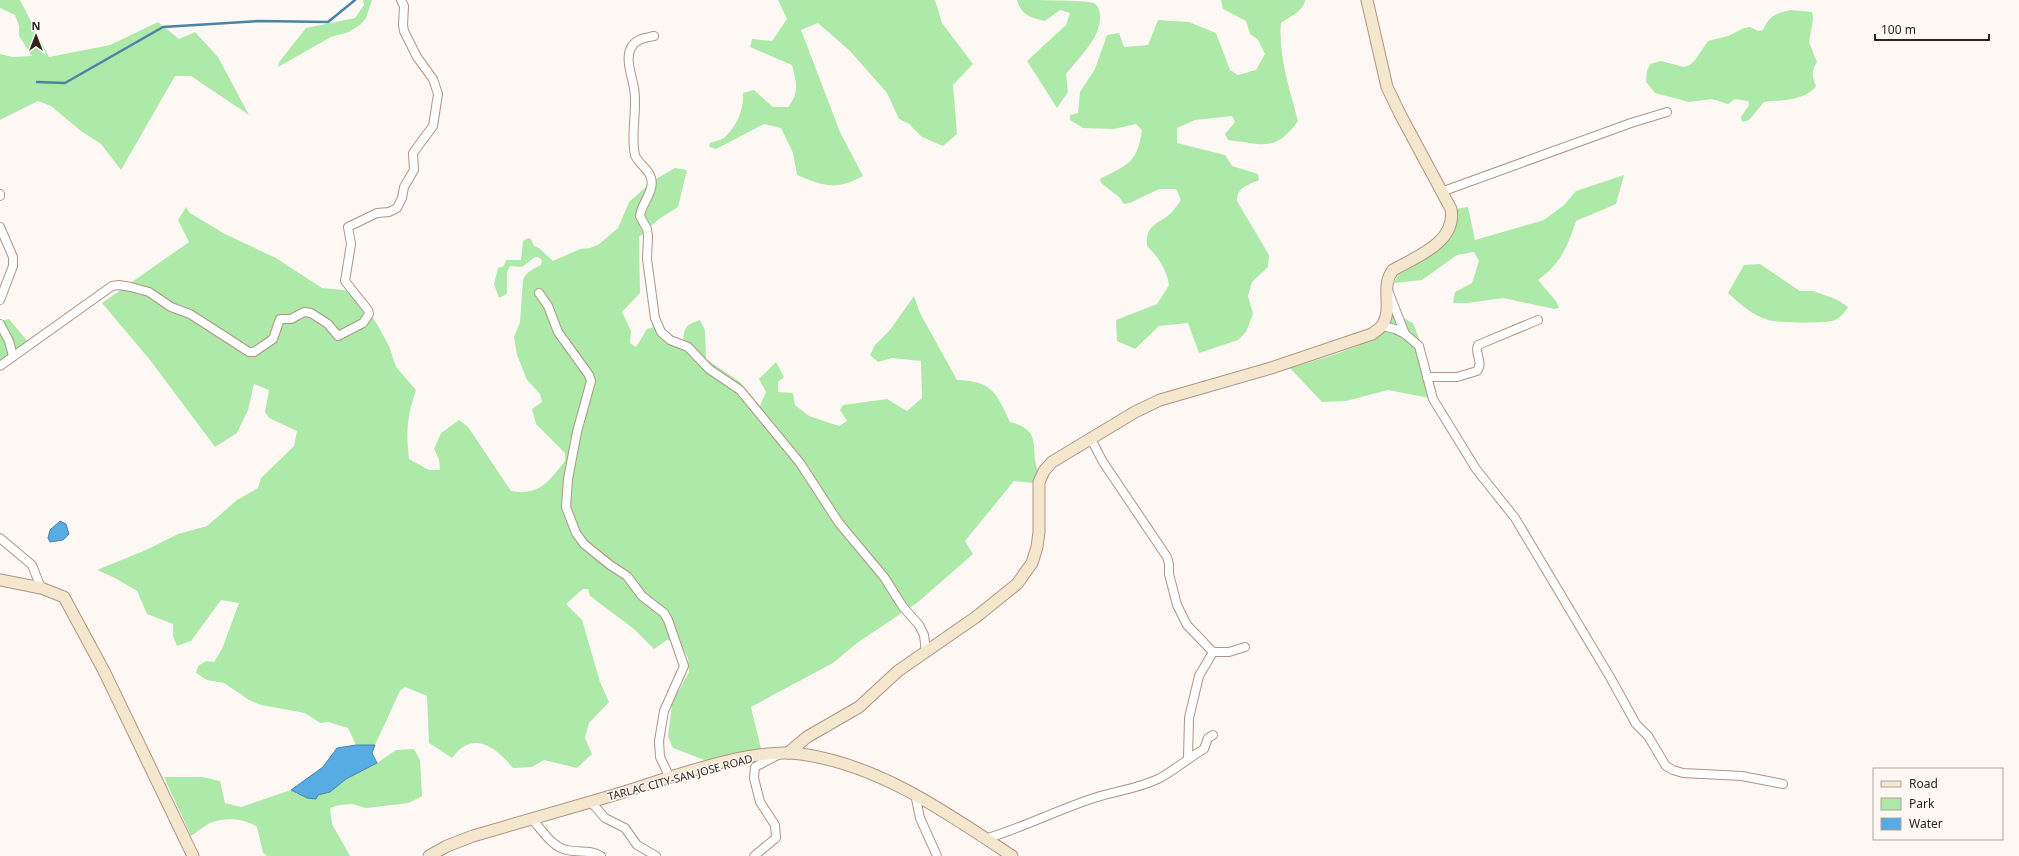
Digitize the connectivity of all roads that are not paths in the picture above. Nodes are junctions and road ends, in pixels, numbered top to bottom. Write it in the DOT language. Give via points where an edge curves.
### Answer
graph roads {
  1 [pos="401,0"];
  2 [pos="1367,0"];
  3 [pos="654,36"];
  4 [pos="1667,112"];
  5 [pos="1441,192"];
  6 [pos="0,227"];
  7 [pos="1386,285"];
  8 [pos="538,293"];
  9 [pos="0,300"];
  10 [pos="1538,320"];
  11 [pos="0,324"];
  12 [pos="1383,326"];
  13 [pos="1405,334"];
  14 [pos="13,356"];
  15 [pos="0,366"];
  16 [pos="1427,377"];
  17 [pos="1091,439"];
  18 [pos="0,538"];
  19 [pos="0,580"];
  20 [pos="41,588"];
  21 [pos="1245,647"];
  22 [pos="926,652"];
  23 [pos="1213,652"];
  24 [pos="1213,735"];
  25 [pos="786,753"];
  26 [pos="1188,758"];
  27 [pos="670,778"];
  28 [pos="1783,784"];
  29 [pos="915,794"];
  30 [pos="590,802"];
  31 [pos="532,819"];
  32 [pos="985,838"];
  33 [pos="193,856"];
  34 [pos="429,856"];
  35 [pos="601,856"];
  36 [pos="656,856"];
  37 [pos="754,856"];
  38 [pos="937,856"];
  39 [pos="1012,856"];
  1 -- 14 [label="street" via="404,6 404,30 417,57 433,79 438,102 433,126 413,153 414,170 404,187 397,208 377,213 348,227 351,244 345,281 368,310 369,314 363,323 338,336 328,324 311,313 304,312 291,319 280,319 273,339 254,352 249,352 190,314 171,307 149,292 119,285 112,286"];
  2 -- 5 [label="street" via="1387,87"];
  3 -- 22 [label="street" via="642,38 634,43 629,59 634,90 635,157 651,178 651,187 640,216 647,229 647,258 658,328 666,337 688,347 710,369 736,386 750,402 800,463 831,512 919,625 924,635"];
  4 -- 5 [label="street"];
  5 -- 7 [label="street" via="1451,209 1450,229 1439,242 1424,253 1393,270 1387,278"];
  6 -- 9 [label="street" via="13,257 13,266"];
  7 -- 12 [label="street" via="1387,313"];
  7 -- 13 [label="street"];
  8 -- 27 [label="street" via="548,306 558,332 591,381 577,432 565,496 570,520 584,544 627,576 642,596 664,613 684,662 683,671 664,711 659,741 660,757"];
  10 -- 16 [label="street" via="1478,345 1476,348 1480,364 1477,370 1457,377"];
  11 -- 14 [label="street"];
  12 -- 13 [label="street" via="1395,328"];
  12 -- 17 [label="street" via="1372,334 1271,368 1160,400"];
  13 -- 16 [label="street" via="1419,346"];
  14 -- 15 [label="street"];
  16 -- 28 [label="street" via="1433,399 1476,469 1515,518 1636,724 1648,736 1666,766 1683,773 1742,776"];
  17 -- 22 [label="street" via="1052,462 1040,477 1037,547 1032,563 1022,578 1004,596"];
  17 -- 23 [label="street" via="1167,557 1177,605 1187,625"];
  18 -- 20 [label="street" via="32,566"];
  19 -- 20 [label="street"];
  20 -- 33 [label="street" via="64,596 104,671"];
  21 -- 23 [label="street" via="1229,652"];
  22 -- 25 [label="street" via="892,676 859,707 807,737"];
  23 -- 26 [label="street" via="1199,676 1191,711"];
  24 -- 26 [label="street" via="1208,738 1204,749"];
  25 -- 27 [label="street, TARLAC CITY-SAN JOSE ROAD" via="733,761"];
  25 -- 29 [label="street, TARLAC CITY-SAN JOSE ROAD" via="846,765"];
  25 -- 37 [label="street" via="755,767 754,778 760,802 775,825 776,838"];
  26 -- 32 [label="street" via="1159,779 1134,789 1094,798 1009,832"];
  27 -- 30 [label="street, TARLAC CITY-SAN JOSE ROAD"];
  29 -- 32 [label="street, TARLAC CITY-SAN JOSE ROAD"];
  29 -- 38 [label="street" via="920,818"];
  30 -- 31 [label="street, TARLAC CITY-SAN JOSE ROAD"];
  30 -- 36 [label="street" via="605,818 626,828 637,845"];
  31 -- 34 [label="street, TARLAC CITY-SAN JOSE ROAD" via="462,840"];
  31 -- 35 [label="street" via="559,848 592,852"];
  32 -- 39 [label="street, TARLAC CITY-SAN JOSE ROAD"];
}
